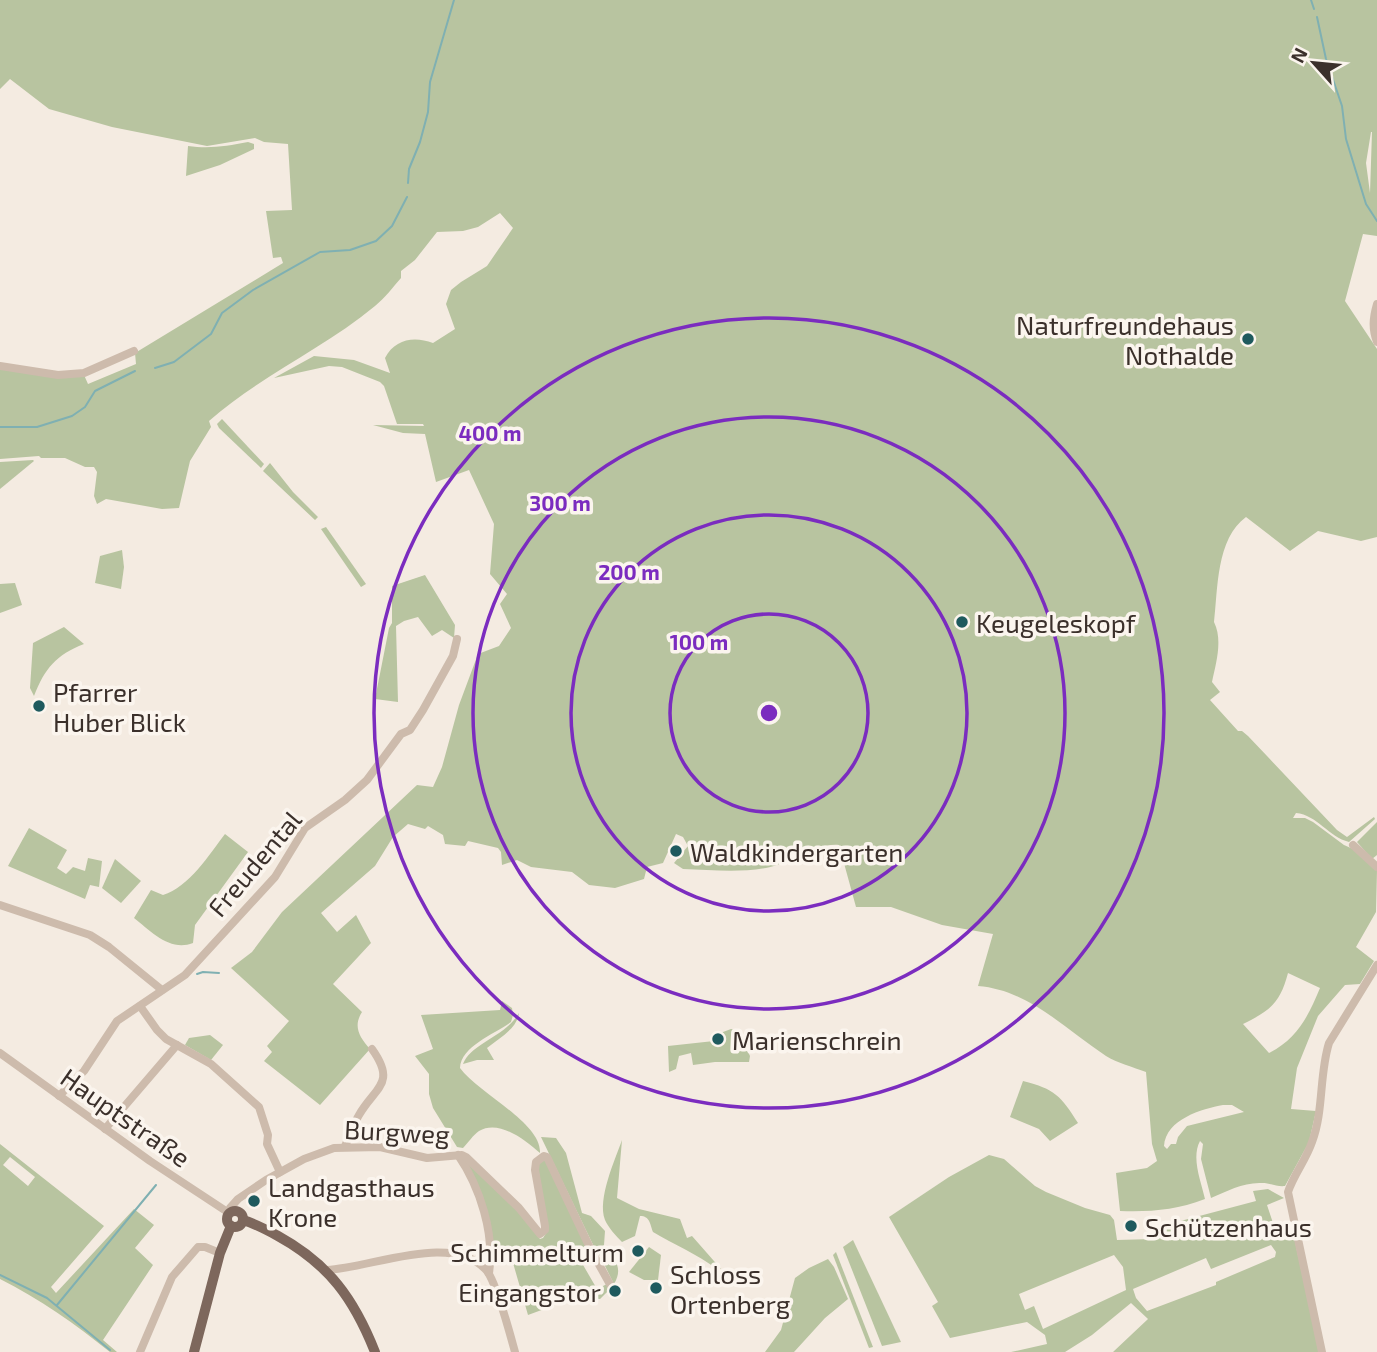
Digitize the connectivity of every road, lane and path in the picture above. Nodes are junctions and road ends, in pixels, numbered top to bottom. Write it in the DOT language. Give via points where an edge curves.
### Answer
graph roads {
  1 [pos="1377,304"];
  2 [pos="1377,342"];
  3 [pos="134,351"];
  4 [pos="0,366"];
  5 [pos="457,639"];
  6 [pos="1353,845"];
  7 [pos="1377,867"];
  8 [pos="0,905"];
  9 [pos="1377,965"];
  10 [pos="162,990"];
  11 [pos="140,1006"];
  12 [pos="177,1045"];
  13 [pos="372,1049"];
  14 [pos="0,1053"];
  15 [pos="59,1097"];
  16 [pos="105,1129"];
  17 [pos="345,1146"];
  18 [pos="458,1155"];
  19 [pos="280,1172"];
  20 [pos="230,1213"];
  21 [pos="243,1220"];
  22 [pos="231,1226"];
  23 [pos="220,1253"];
  24 [pos="327,1270"];
  25 [pos="489,1273"];
  26 [pos="612,1288"];
  27 [pos="140,1352"];
  28 [pos="194,1352"];
  29 [pos="375,1352"];
  30 [pos="515,1352"];
  31 [pos="1322,1352"];
  1 -- 2 [label="street" via="1373,331"];
  3 -- 4 [label="street" via="84,373"];
  5 -- 10 [label="street, Freudental" via="410,730 401,734 363,785 305,828 275,877 185,975"];
  6 -- 7 [label="street"];
  8 -- 10 [label="street" via="90,935"];
  9 -- 31 [label="street" via="1329,1043 1312,1142 1288,1192"];
  10 -- 11 [label="street, Freudental"];
  11 -- 12 [label="street" via="156,1030"];
  11 -- 15 [label="street, Freudental" via="117,1021 84,1071"];
  12 -- 16 [label="street"];
  12 -- 19 [label="street" via="211,1064 259,1107 267,1144"];
  13 -- 17 [label="street" via="384,1072 383,1083 359,1114"];
  14 -- 15 [label="street, Hauptstraße"];
  15 -- 16 [label="street, Hauptstraße"];
  16 -- 20 [label="street, Hauptstraße"];
  17 -- 18 [label="street, Burgweg" via="380,1147 428,1158"];
  17 -- 19 [label="street, Burgweg"];
  18 -- 25 [label="street" via="488,1231"];
  18 -- 26 [label="street, Burgweg" via="489,1178 540,1234 545,1226 535,1170 539,1158 547,1157"];
  19 -- 20 [label="street, Burgweg" via="238,1199"];
  20 -- 21 [label="main road" via="238,1211"];
  20 -- 22 [label="main road" via="227,1220"];
  21 -- 22 [label="main road" via="239,1227"];
  21 -- 24 [label="main road" via="292,1244"];
  22 -- 23 [label="main road"];
  23 -- 27 [label="street" via="198,1247 172,1277"];
  23 -- 28 [label="main road"];
  24 -- 25 [label="street" via="442,1251 473,1261"];
  24 -- 29 [label="main road" via="353,1306"];
  25 -- 30 [label="street"];
}
